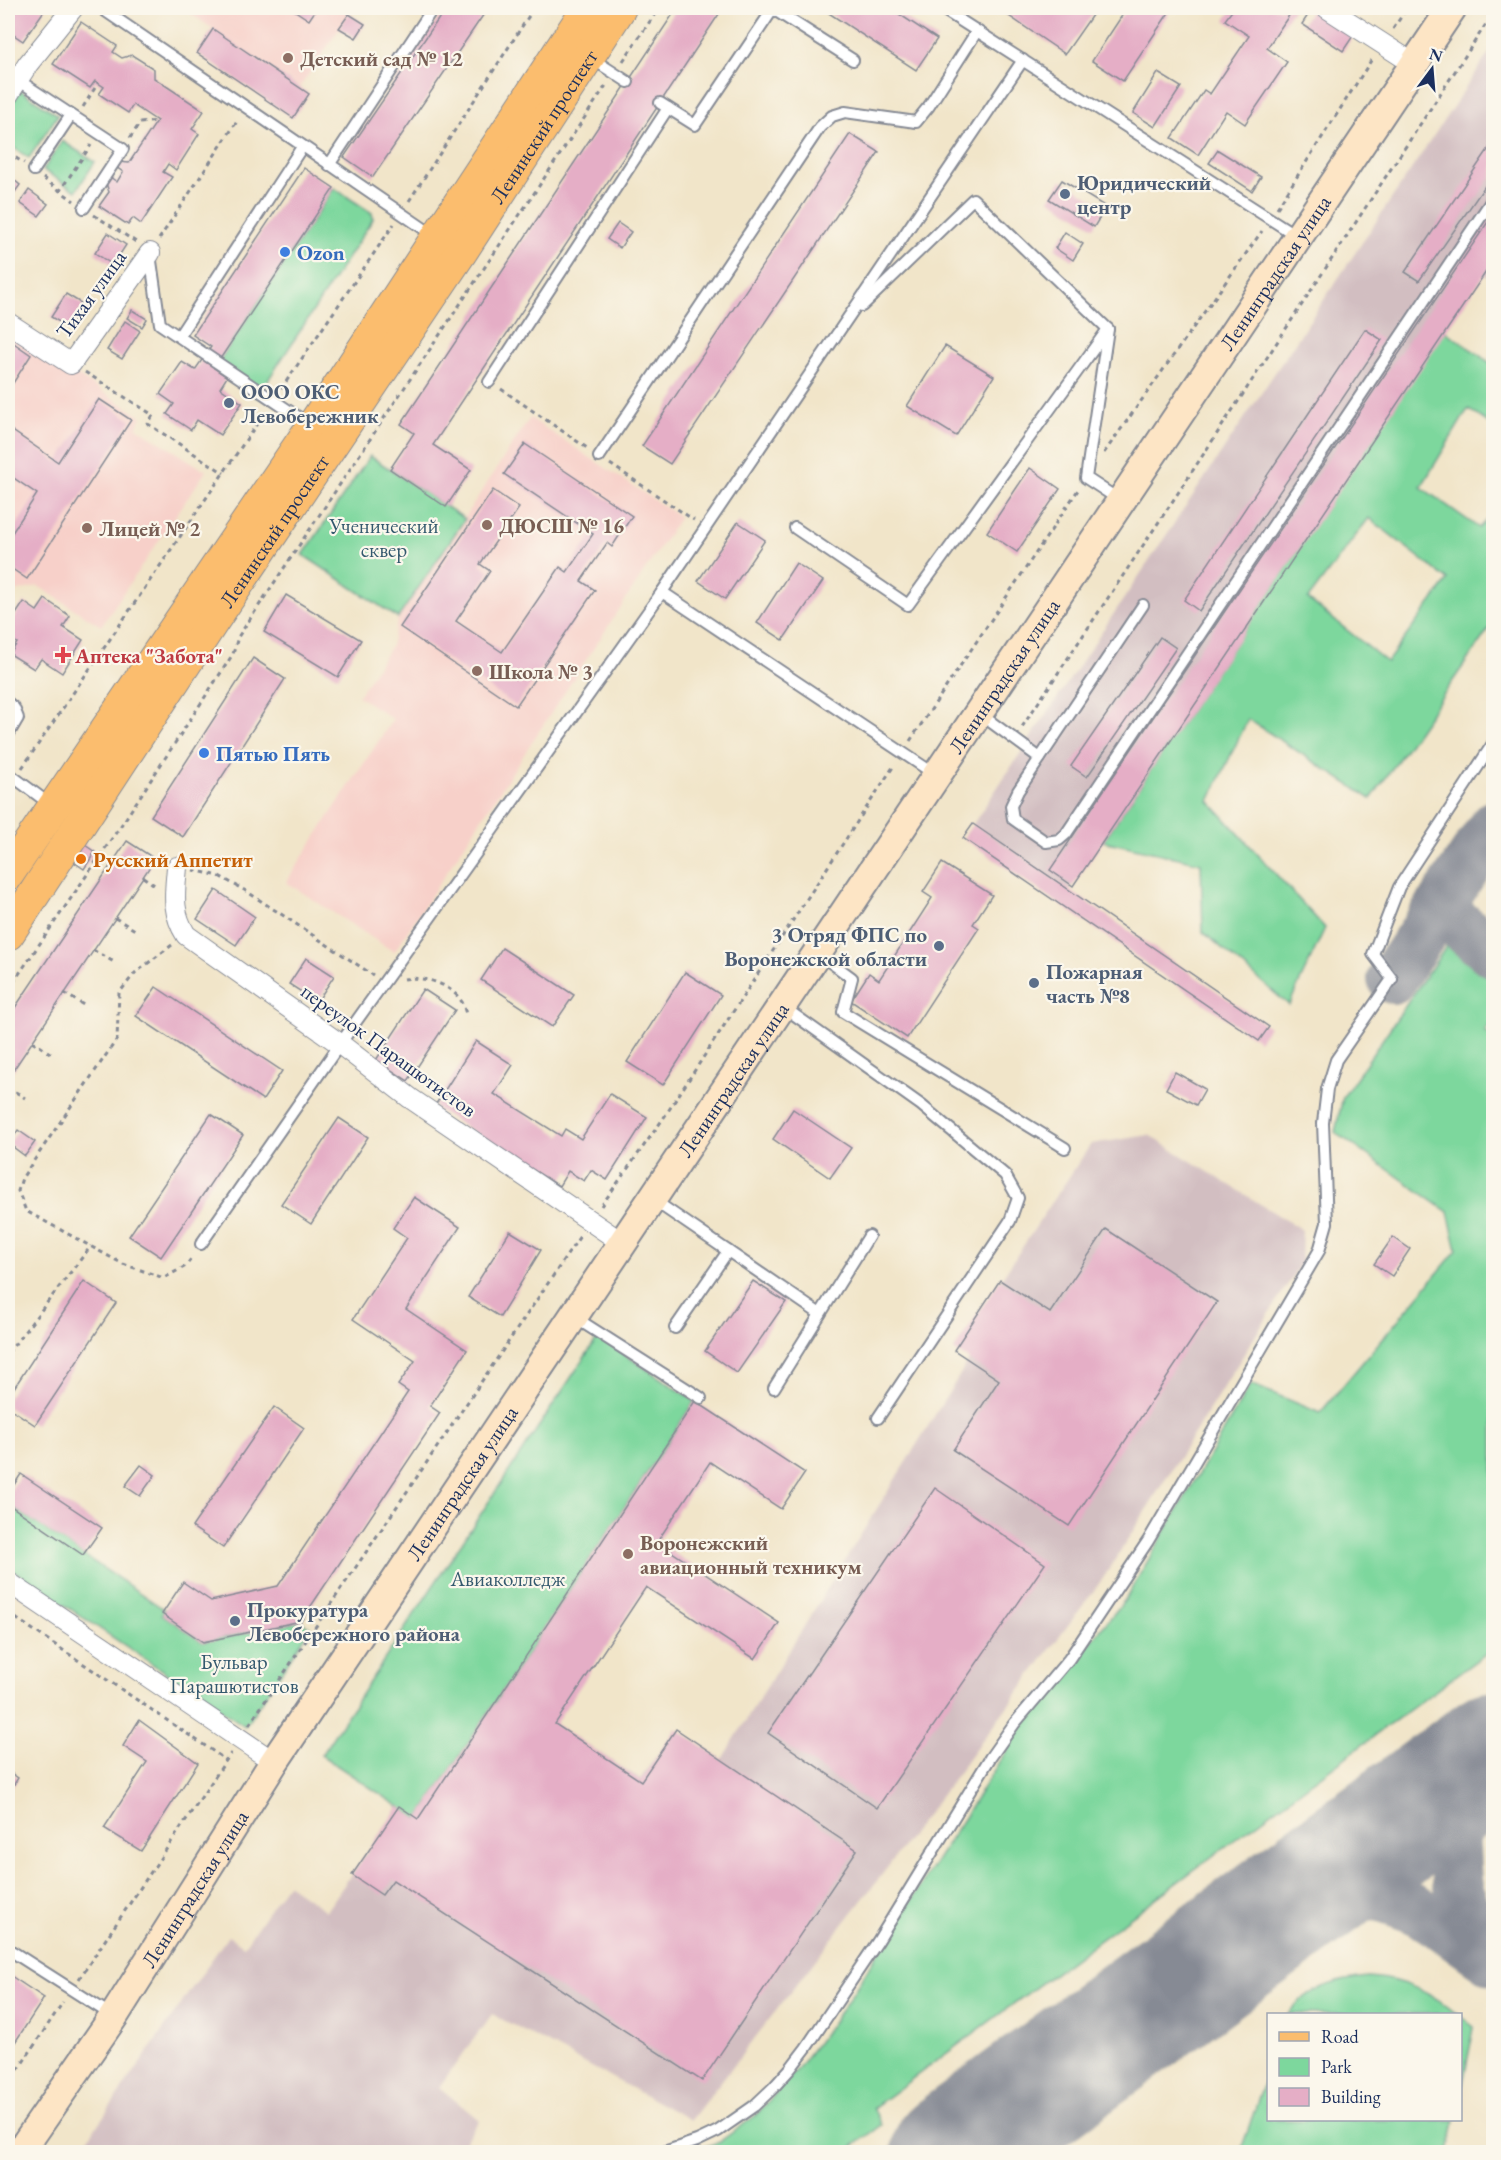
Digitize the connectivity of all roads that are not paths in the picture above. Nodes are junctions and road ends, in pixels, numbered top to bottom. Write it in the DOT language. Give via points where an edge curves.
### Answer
graph roads {
  1 [pos="73,8"];
  2 [pos="101,8"];
  3 [pos="434,8"];
  4 [pos="588,8"];
  5 [pos="620,8"];
  6 [pos="941,8"];
  7 [pos="1327,8"];
  8 [pos="1452,8"];
  9 [pos="977,31"];
  10 [pos="588,56"];
  11 [pos="853,60"];
  12 [pos="1023,60"];
  13 [pos="1414,64"];
  14 [pos="628,82"];
  15 [pos="13,87"];
  16 [pos="73,117"];
  17 [pos="302,147"];
  18 [pos="329,165"];
  19 [pos="34,170"];
  20 [pos="1494,197"];
  21 [pos="84,208"];
  22 [pos="1298,236"];
  23 [pos="436,237"];
  24 [pos="150,253"];
  25 [pos="845,322"];
  26 [pos="8,323"];
  27 [pos="1108,329"];
  28 [pos="179,336"];
  29 [pos="489,382"];
  30 [pos="312,427"];
  31 [pos="599,457"];
  32 [pos="1121,501"];
  33 [pos="795,528"];
  34 [pos="662,592"];
  35 [pos="1143,605"];
  36 [pos="8,703"];
  37 [pos="978,713"];
  38 [pos="8,735"];
  39 [pos="1494,742"];
  40 [pos="1040,758"];
  41 [pos="8,773"];
  42 [pos="937,775"];
  43 [pos="53,806"];
  44 [pos="177,867"];
  45 [pos="8,874"];
  46 [pos="8,934"];
  47 [pos="818,953"];
  48 [pos="782,1006"];
  49 [pos="340,1044"];
  50 [pos="1065,1148"];
  51 [pos="651,1199"];
  52 [pos="869,1236"];
  53 [pos="201,1244"];
  54 [pos="624,1244"];
  55 [pos="728,1251"];
  56 [pos="820,1314"];
  57 [pos="574,1317"];
  58 [pos="675,1328"];
  59 [pos="774,1388"];
  60 [pos="701,1398"];
  61 [pos="878,1418"];
  62 [pos="8,1582"];
  63 [pos="274,1762"];
  64 [pos="8,1949"];
  65 [pos="114,2016"];
  66 [pos="20,2152"];
  67 [pos="664,2152"];
  1 -- 15 [label="street"];
  2 -- 17 [label="lane"];
  3 -- 18 [label="lane"];
  4 -- 23 [label="main road, Ленинский проспект"];
  5 -- 10 [label="main road, Ленинский проспект"];
  6 -- 9 [label="lane"];
  7 -- 13 [label="street"];
  8 -- 13 [label="main road, Ленинградская улица"];
  9 -- 12 [label="lane"];
  9 -- 31 [label="lane" via="916,122 845,112 832,116 820,127"];
  10 -- 14 [label="lane"];
  10 -- 46 [label="main road, Ленинский проспект"];
  11 -- 29 [label="lane" via="773,9 695,125 664,105"];
  12 -- 22 [label="lane"];
  12 -- 25 [label="lane"];
  13 -- 22 [label="main road, Ленинградская улица"];
  15 -- 16 [label="lane"];
  16 -- 19 [label="lane"];
  16 -- 21 [label="lane" via="123,149"];
  17 -- 18 [label="lane"];
  17 -- 28 [label="lane"];
  18 -- 23 [label="lane"];
  20 -- 40 [label="lane" via="1066,834 1046,842 1013,819 1011,806"];
  22 -- 32 [label="main road, Ленинградская улица"];
  23 -- 30 [label="main road, Ленинский проспект"];
  24 -- 26 [label="street, Тихая улица" via="71,364"];
  24 -- 28 [label="lane" via="160,324"];
  25 -- 27 [label="lane" via="973,199"];
  25 -- 34 [label="lane"];
  27 -- 32 [label="lane" via="1086,478"];
  27 -- 33 [label="lane" via="908,605"];
  28 -- 30 [label="lane"];
  30 -- 43 [label="main road, Ленинский проспект"];
  32 -- 37 [label="main road, Ленинградская улица"];
  34 -- 42 [label="lane"];
  34 -- 49 [label="lane"];
  35 -- 40 [label="lane"];
  36 -- 38 [label="lane" via="18,718"];
  37 -- 40 [label="lane"];
  37 -- 42 [label="main road, Ленинградская улица"];
  39 -- 67 [label="lane" via="1399,887 1373,954 1392,980 1336,1060 1323,1123 1327,1223 1319,1251 1121,1584 1069,1659 990,1758 878,1941 806,2048 773,2088 741,2116 697,2141"];
  41 -- 43 [label="lane"];
  42 -- 47 [label="main road, Ленинградская улица"];
  43 -- 45 [label="main road, Ленинский проспект"];
  44 -- 49 [label="street, переулок Парашютистов" via="174,900 177,920 186,935"];
  47 -- 48 [label="main road, Ленинградская улица"];
  47 -- 50 [label="lane" via="852,978 843,1012"];
  48 -- 51 [label="main road, Ленинградская улица"];
  48 -- 61 [label="lane" via="921,1104 1005,1175 1018,1198 1010,1221"];
  49 -- 53 [label="lane"];
  49 -- 54 [label="street, переулок Парашютистов" via="410,1098"];
  51 -- 54 [label="main road, Ленинградская улица"];
  51 -- 55 [label="lane"];
  52 -- 56 [label="lane"];
  54 -- 57 [label="main road, Ленинградская улица"];
  55 -- 56 [label="lane"];
  55 -- 58 [label="lane"];
  56 -- 59 [label="lane"];
  57 -- 60 [label="lane"];
  57 -- 63 [label="main road, Ленинградская улица"];
  62 -- 63 [label="street"];
  63 -- 65 [label="main road, Ленинградская улица"];
  64 -- 65 [label="lane"];
  65 -- 66 [label="main road, Ленинградская улица"];
}
